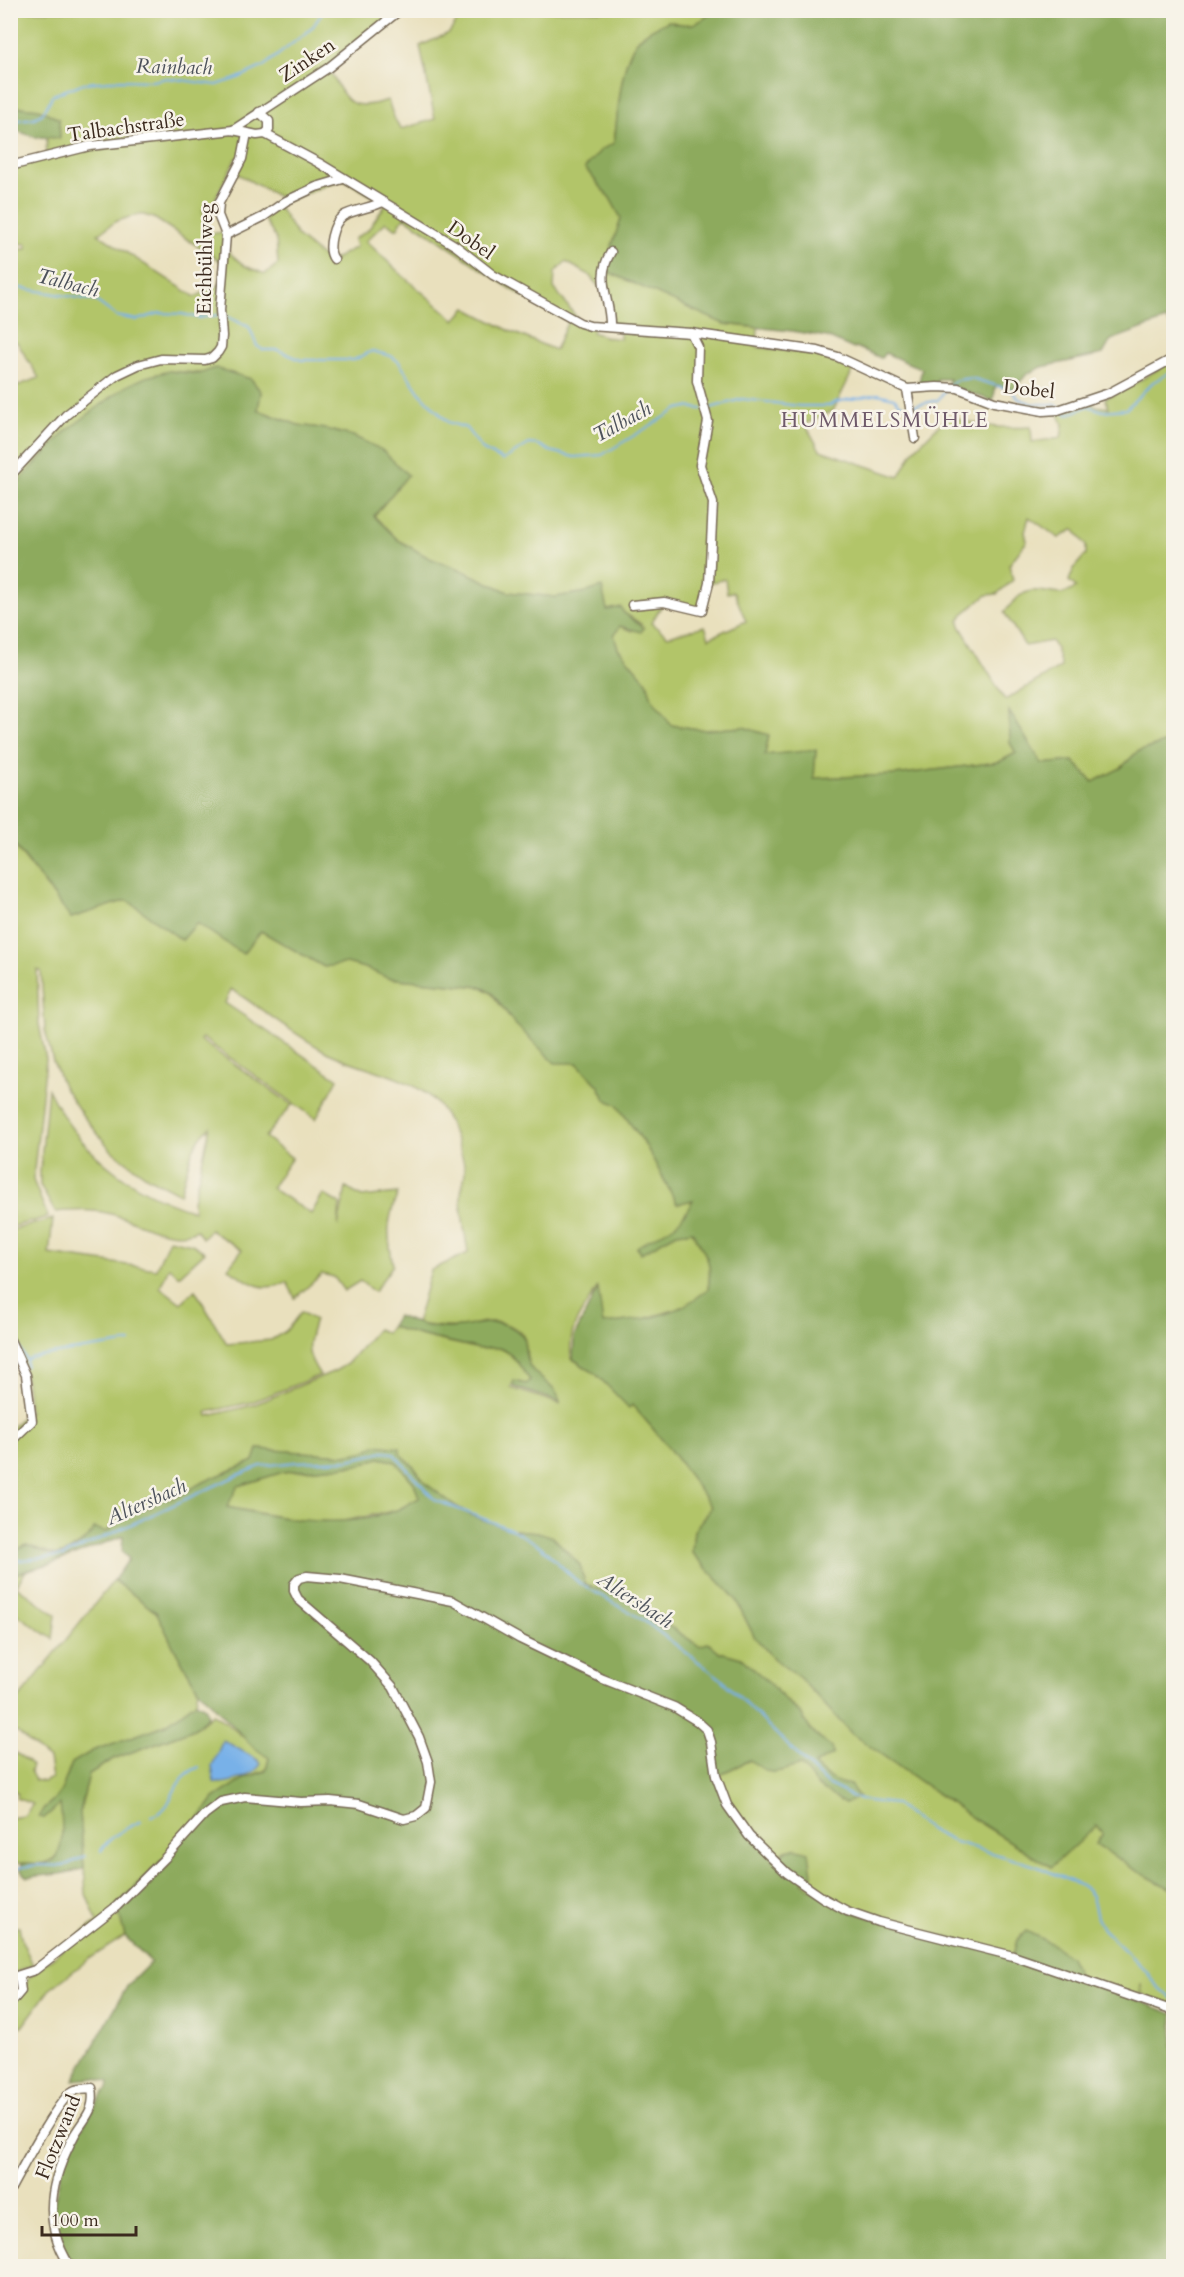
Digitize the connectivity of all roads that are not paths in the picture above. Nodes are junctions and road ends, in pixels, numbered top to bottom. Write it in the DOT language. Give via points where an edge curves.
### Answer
graph roads {
  1 [pos="400,10"];
  2 [pos="259,112"];
  3 [pos="233,130"];
  4 [pos="247,133"];
  5 [pos="265,134"];
  6 [pos="10,166"];
  7 [pos="343,179"];
  8 [pos="383,202"];
  9 [pos="226,235"];
  10 [pos="611,252"];
  11 [pos="334,259"];
  12 [pos="610,326"];
  13 [pos="691,333"];
  14 [pos="710,337"];
  15 [pos="698,347"];
  16 [pos="1173,358"];
  17 [pos="907,389"];
  18 [pos="915,438"];
  19 [pos="10,476"];
  20 [pos="632,605"];
  21 [pos="10,1340"];
  22 [pos="10,1442"];
  23 [pos="15,1977"];
  24 [pos="10,2004"];
  25 [pos="1173,2011"];
  26 [pos="10,2190"];
  27 [pos="69,2266"];
  1 -- 2 [label="street, Zinken" via="328,68"];
  2 -- 3 [label="street, Zinken"];
  2 -- 5 [label="street" via="269,121 270,130"];
  3 -- 4 [label="street, Talbachstraße"];
  3 -- 6 [label="street, Talbachstraße" via="90,146"];
  4 -- 5 [label="street, Dobel"];
  4 -- 9 [label="street, Eichbühlweg" via="242,159 219,203 218,215"];
  5 -- 7 [label="street, Dobel"];
  7 -- 8 [label="street, Dobel"];
  7 -- 9 [label="street" via="293,198"];
  8 -- 11 [label="street" via="350,212 339,220 329,248"];
  8 -- 12 [label="street, Dobel" via="456,246 493,275 570,318 590,326"];
  9 -- 19 [label="street, Eichbühlweg" via="221,347 212,358 161,359 117,375 66,415"];
  10 -- 12 [label="street" via="603,282"];
  12 -- 13 [label="street, Dobel"];
  13 -- 14 [label="street, Dobel"];
  13 -- 15 [label="street"];
  14 -- 15 [label="street"];
  14 -- 17 [label="street, Dobel" via="818,351"];
  15 -- 20 [label="street" via="697,381 708,421 700,465 712,503 713,525 709,582 702,611 664,602"];
  16 -- 17 [label="street, Dobel" via="1122,388 1043,411 993,402 958,388"];
  17 -- 18 [label="street"];
  21 -- 22 [label="street" via="26,1375 32,1421"];
  23 -- 24 [label="street" via="21,1991"];
  23 -- 25 [label="street" via="35,1970 117,1906 221,1802 245,1797 330,1801 359,1804 404,1819 426,1808 431,1782 429,1762 410,1718 393,1687 370,1661 298,1599 294,1584 307,1576 453,1601 519,1639 674,1707 697,1721 711,1742 716,1776 727,1805 749,1836 787,1873 847,1911 1012,1956"];
  26 -- 27 [label="street, Flotzwand" via="67,2097 78,2089 92,2088 93,2104 64,2157 51,2207 52,2230"];
}
